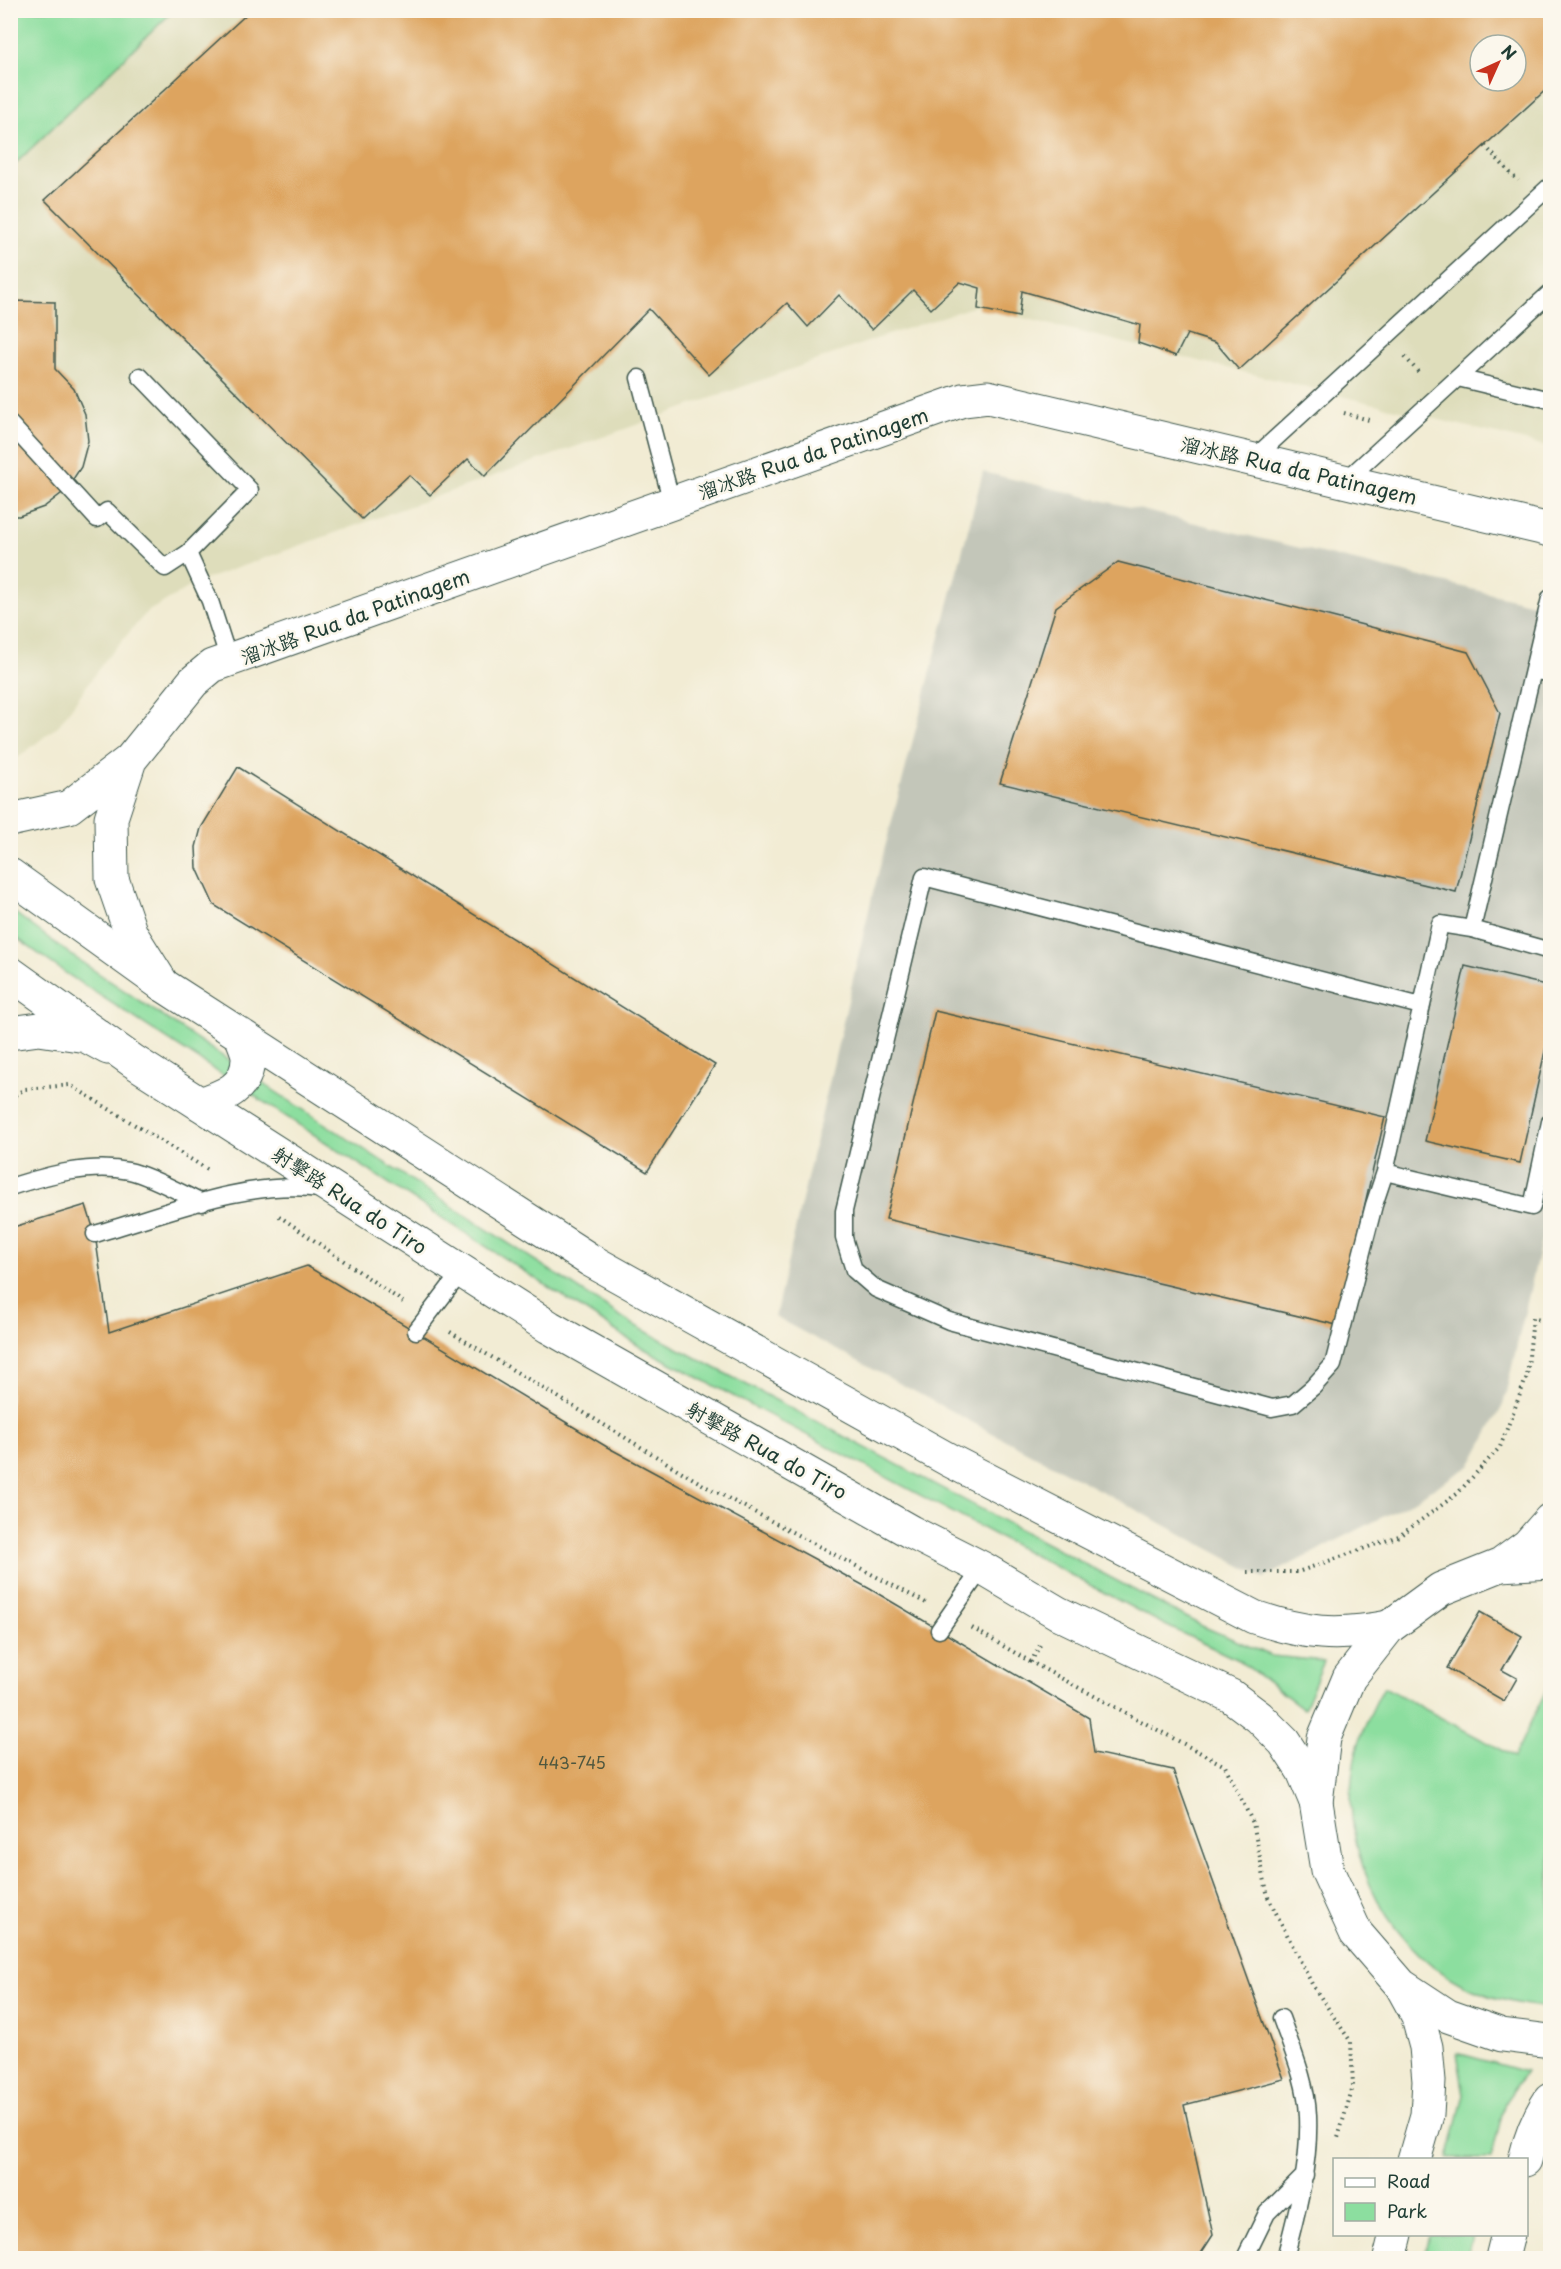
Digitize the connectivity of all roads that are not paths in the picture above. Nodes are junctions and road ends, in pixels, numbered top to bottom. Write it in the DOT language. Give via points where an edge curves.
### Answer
graph roads {
  1 [pos="1551,186"];
  2 [pos="1551,293"];
  3 [pos="140,376"];
  4 [pos="639,378"];
  5 [pos="1458,378"];
  6 [pos="1551,400"];
  7 [pos="10,424"];
  8 [pos="1252,459"];
  9 [pos="1345,481"];
  10 [pos="672,503"];
  11 [pos="1551,530"];
  12 [pos="188,553"];
  13 [pos="1551,598"];
  14 [pos="229,660"];
  15 [pos="1533,670"];
  16 [pos="1551,674"];
  17 [pos="130,760"];
  18 [pos="10,820"];
  19 [pos="10,875"];
  20 [pos="1472,929"];
  21 [pos="1551,951"];
  22 [pos="10,973"];
  23 [pos="163,985"];
  24 [pos="1421,1006"];
  25 [pos="10,1033"];
  26 [pos="241,1035"];
  27 [pos="133,1061"];
  28 [pos="200,1104"];
  29 [pos="1551,1122"];
  30 [pos="1385,1172"];
  31 [pos="10,1187"];
  32 [pos="347,1197"];
  33 [pos="202,1203"];
  34 [pos="95,1234"];
  35 [pos="461,1272"];
  36 [pos="421,1324"];
  37 [pos="1551,1520"];
  38 [pos="1551,1562"];
  39 [pos="1501,1565"];
  40 [pos="982,1568"];
  41 [pos="944,1623"];
  42 [pos="1389,1627"];
  43 [pos="1316,1802"];
  44 [pos="1401,1984"];
  45 [pos="1281,2018"];
  46 [pos="1551,2042"];
  47 [pos="1551,2100"];
  48 [pos="1415,2158"];
  49 [pos="1526,2158"];
  50 [pos="1306,2175"];
  51 [pos="1396,2236"];
  52 [pos="1508,2236"];
  53 [pos="1245,2259"];
  54 [pos="1285,2259"];
  55 [pos="1390,2259"];
  56 [pos="1502,2259"];
  1 -- 8 [label="lane"];
  2 -- 5 [label="lane"];
  3 -- 12 [label="lane" via="250,490"];
  4 -- 10 [label="lane"];
  5 -- 6 [label="lane"];
  5 -- 9 [label="lane"];
  7 -- 12 [label="lane" via="98,519 107,512 165,568"];
  8 -- 9 [label="street, 溜冰路 Rua da Patinagem"];
  8 -- 10 [label="street, 溜冰路 Rua da Patinagem" via="988,397 963,400"];
  9 -- 11 [label="street, 溜冰路 Rua da Patinagem"];
  10 -- 14 [label="street, 溜冰路 Rua da Patinagem"];
  12 -- 14 [label="lane" via="210,601"];
  13 -- 15 [label="lane"];
  14 -- 17 [label="street, 溜冰路 Rua da Patinagem" via="212,666 193,682"];
  15 -- 16 [label="lane"];
  15 -- 20 [label="lane"];
  17 -- 18 [label="street, 溜冰路 Rua da Patinagem" via="69,807"];
  17 -- 23 [label="street, 溜冰路 Rua da Patinagem" via="111,818 111,879 131,934"];
  19 -- 23 [label="street"];
  20 -- 21 [label="lane"];
  20 -- 24 [label="lane" via="1440,924"];
  22 -- 27 [label="street, 射擊路 Rua do Tiro"];
  23 -- 26 [label="street"];
  24 -- 30 [label="lane"];
  24 -- 30 [label="lane" via="924,877 844,1211 844,1238 854,1269 876,1289 949,1321 1272,1408 1293,1404 1333,1365"];
  25 -- 27 [label="street" via="39,1029 86,1036"];
  26 -- 28 [label="street" via="248,1058 242,1082 225,1095"];
  26 -- 42 [label="street" via="590,1260 1051,1513 1254,1617 1287,1628 1321,1633"];
  27 -- 28 [label="street, 射擊路 Rua do Tiro"];
  28 -- 32 [label="street, 射擊路 Rua do Tiro"];
  29 -- 30 [label="lane" via="1532,1207"];
  31 -- 33 [label="lane" via="92,1168 131,1172"];
  32 -- 33 [label="lane" via="295,1186 242,1191"];
  32 -- 35 [label="street, 射擊路 Rua do Tiro"];
  33 -- 34 [label="lane"];
  35 -- 36 [label="lane"];
  35 -- 40 [label="street, 射擊路 Rua do Tiro" via="549,1327"];
  37 -- 39 [label="street" via="1528,1545"];
  38 -- 39 [label="street"];
  39 -- 42 [label="street" via="1440,1589"];
  40 -- 41 [label="lane"];
  40 -- 43 [label="street, 射擊路 Rua do Tiro" via="1058,1612 1231,1696 1284,1742 1303,1771"];
  42 -- 43 [label="street" via="1344,1688 1324,1738"];
  43 -- 44 [label="street" via="1327,1870 1356,1933"];
  44 -- 46 [label="street" via="1448,2016 1502,2035"];
  44 -- 48 [label="street" via="1417,2014 1426,2047 1429,2081 1426,2115"];
  45 -- 50 [label="lane" via="1302,2082 1308,2115"];
  47 -- 49 [label="street" via="1529,2143"];
  50 -- 53 [label="lane" via="1267,2212"];
  50 -- 54 [label="lane"];
  51 -- 55 [label="street"];
  52 -- 56 [label="street"];
}
